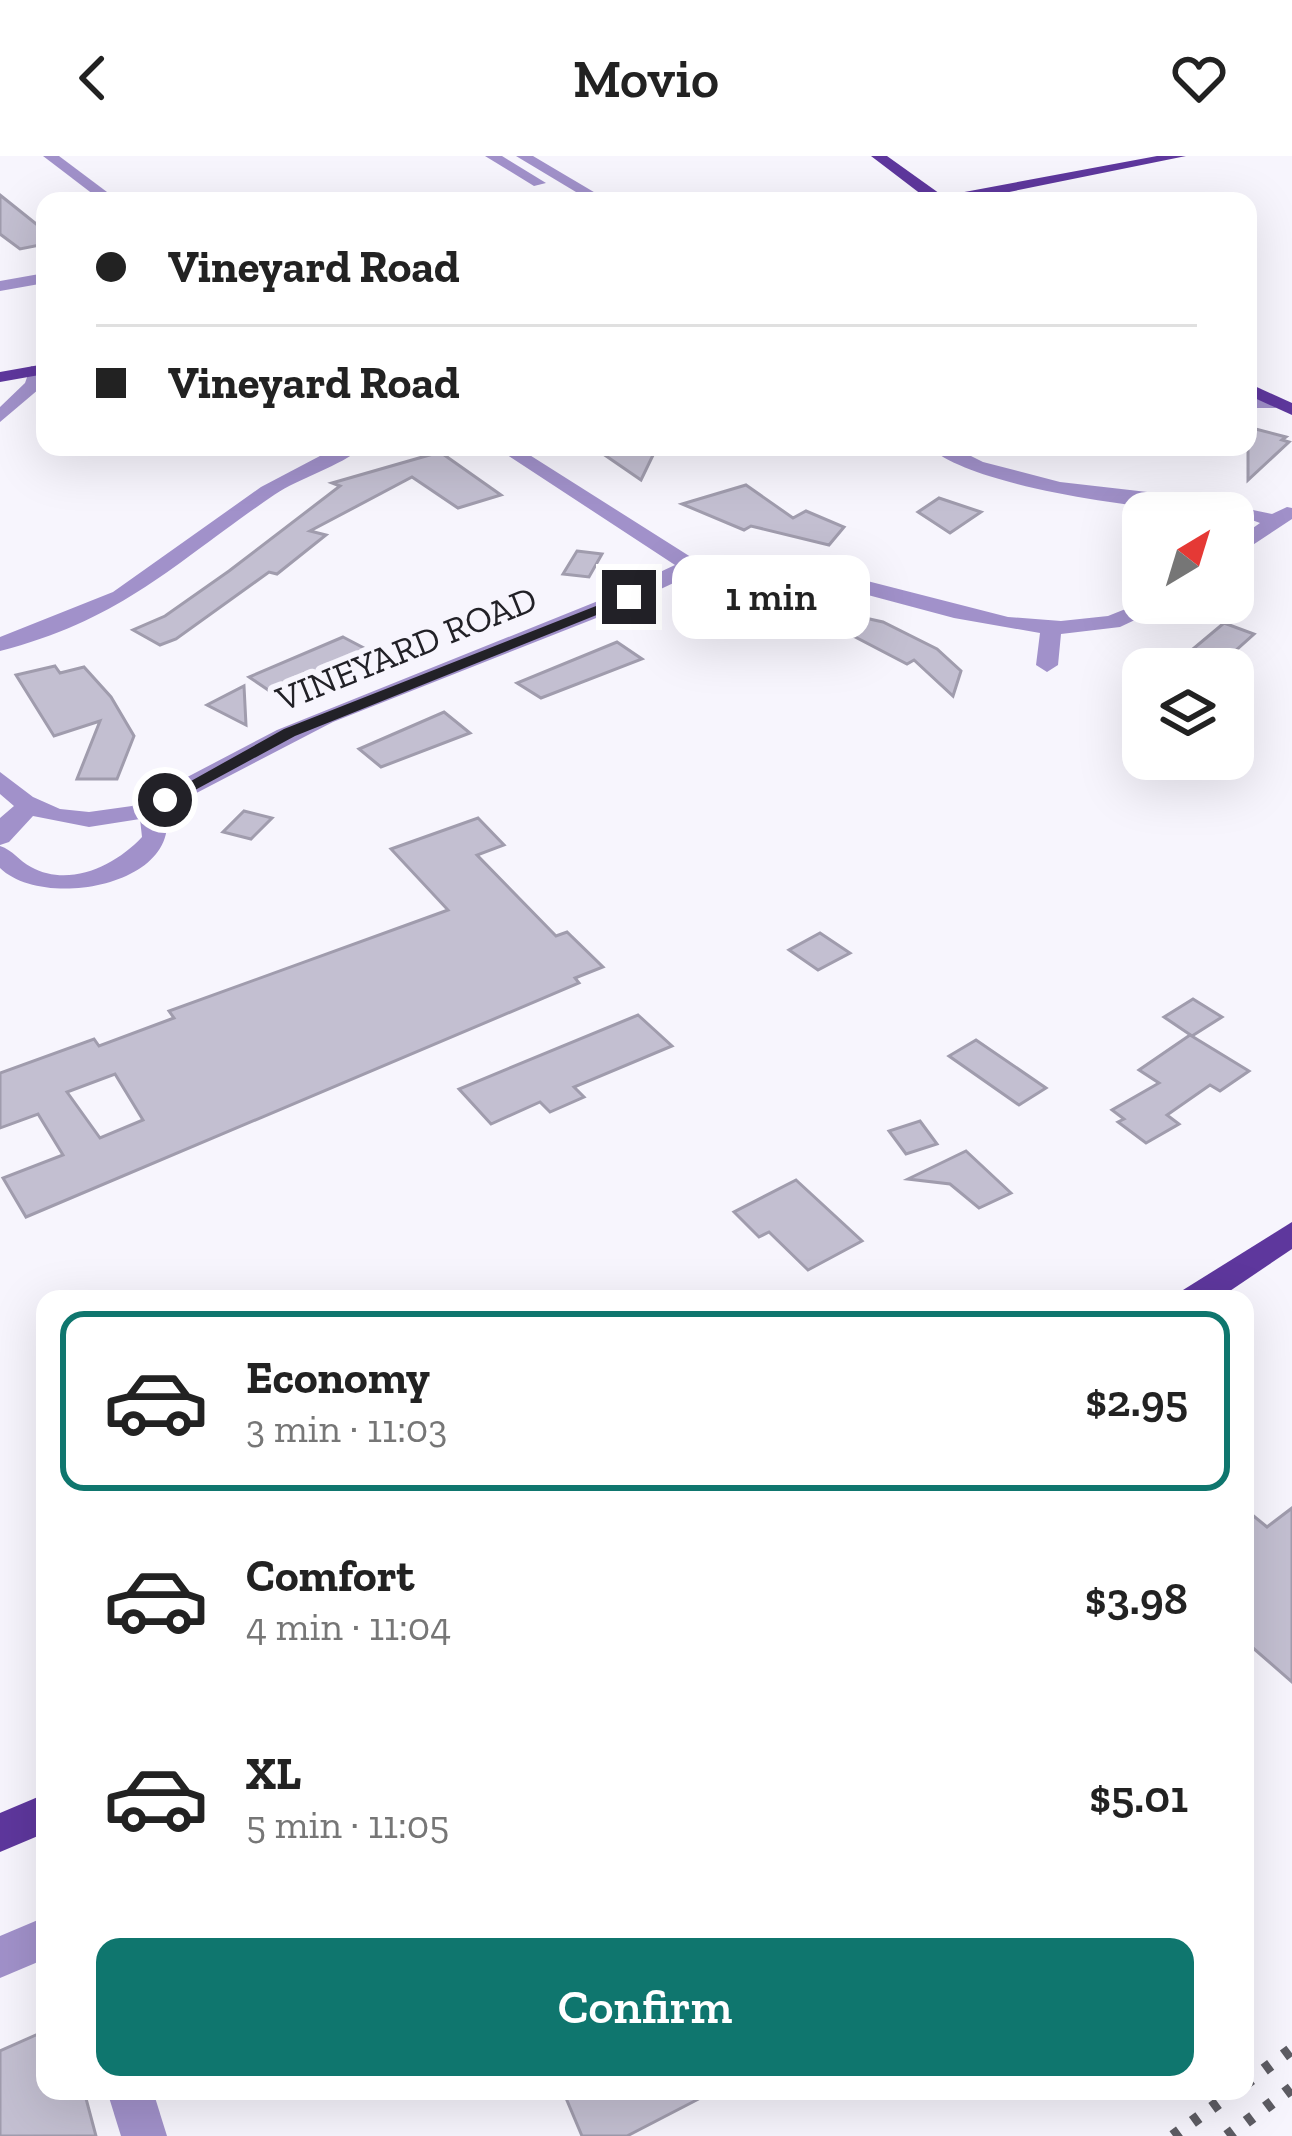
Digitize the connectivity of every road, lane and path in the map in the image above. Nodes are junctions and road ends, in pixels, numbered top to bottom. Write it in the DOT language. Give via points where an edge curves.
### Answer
graph roads {
  1 [pos="50,156"];
  2 [pos="492,156"];
  3 [pos="524,156"];
  4 [pos="878,156"];
  5 [pos="1179,156"];
  6 [pos="100,192"];
  7 [pos="554,192"];
  8 [pos="586,192"];
  9 [pos="928,192"];
  10 [pos="989,192"];
  11 [pos="36,280"];
  12 [pos="0,286"];
  13 [pos="36,370"];
  14 [pos="0,377"];
  15 [pos="36,379"];
  16 [pos="1257,393"];
  17 [pos="1284,407"];
  18 [pos="0,417"];
  19 [pos="334,456"];
  20 [pos="518,456"];
  21 [pos="958,456"];
  22 [pos="1284,516"];
  23 [pos="1254,537"];
  24 [pos="690,566"];
  25 [pos="1122,618"];
  26 [pos="1051,627"];
  27 [pos="0,644"];
  28 [pos="1047,665"];
  29 [pos="0,778"];
  30 [pos="29,807"];
  31 [pos="146,810"];
  32 [pos="0,837"];
  33 [pos="0,854"];
  34 [pos="1292,1233"];
  35 [pos="1207,1290"];
  36 [pos="36,1817"];
  37 [pos="0,1833"];
  38 [pos="36,1942"];
  39 [pos="0,1958"];
  40 [pos="133,2100"];
  41 [pos="145,2136"];
  1 -- 6 [label="street"];
  2 -- 7 [label="street"];
  3 -- 8 [label="street"];
  4 -- 9 [label="main road"];
  5 -- 10 [label="main road"];
  11 -- 12 [label="street"];
  13 -- 14 [label="main road"];
  15 -- 18 [label="street"];
  16 -- 17 [label="main road"];
  19 -- 27 [label="street" via="288,477 136,588"];
  20 -- 24 [label="street"];
  21 -- 22 [label="street" via="1032,480"];
  22 -- 23 [label="street"];
  24 -- 26 [label="street, VINEYARD ROAD" via="790,567 967,614"];
  24 -- 31 [label="street, VINEYARD ROAD" via="290,733"];
  25 -- 26 [label="street, VINEYARD ROAD"];
  26 -- 28 [label="street"];
  29 -- 30 [label="street"];
  30 -- 31 [label="street, VINEYARD ROAD" via="95,818"];
  30 -- 32 [label="street"];
  31 -- 33 [label="street" via="155,839 106,876 53,882 10,868"];
  34 -- 35 [label="main road"];
  36 -- 37 [label="main road"];
  38 -- 39 [label="street"];
  40 -- 41 [label="street"];
}
